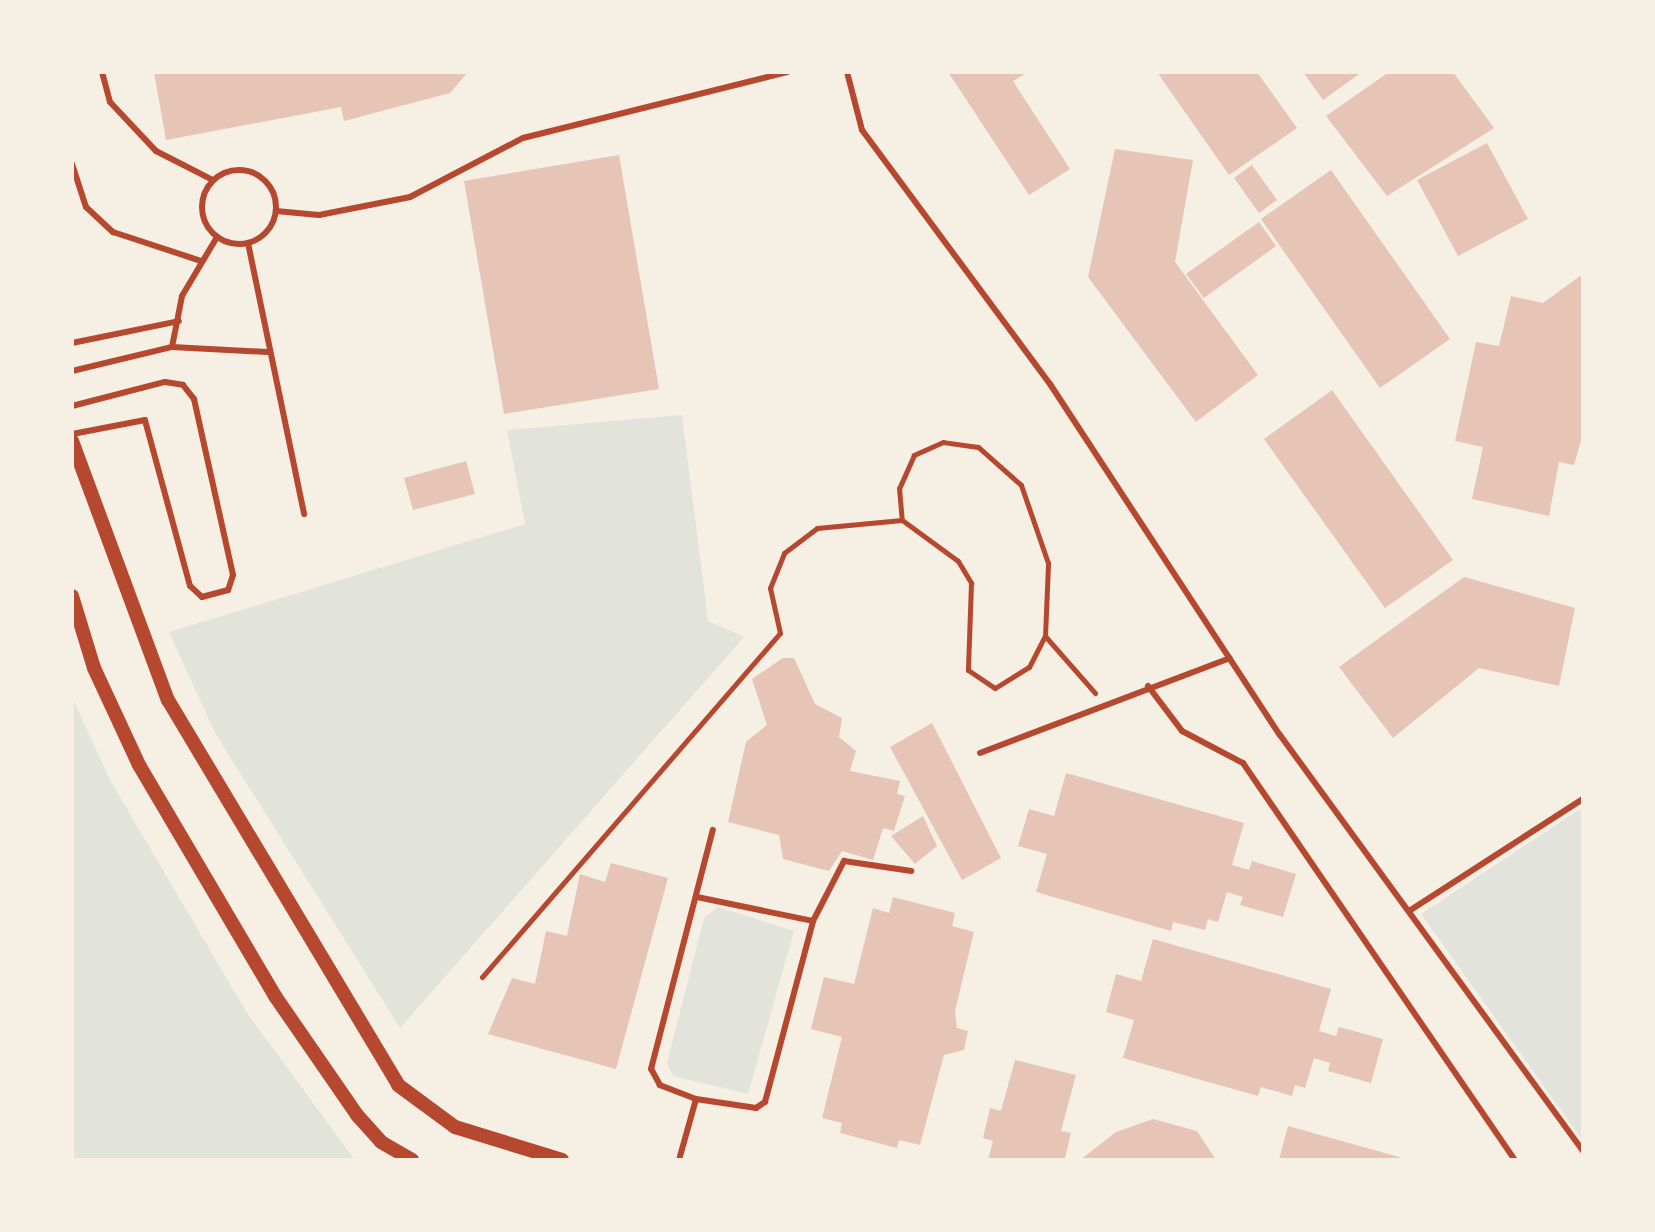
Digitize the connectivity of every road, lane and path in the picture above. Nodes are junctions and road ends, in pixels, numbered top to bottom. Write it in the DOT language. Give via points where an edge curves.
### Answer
graph roads {
  1 [pos="102,72"];
  2 [pos="787,72"];
  3 [pos="847,72"];
  4 [pos="72,164"];
  5 [pos="213,180"];
  6 [pos="276,211"];
  7 [pos="217,237"];
  8 [pos="248,243"];
  9 [pos="201,261"];
  10 [pos="179,321"];
  11 [pos="72,343"];
  12 [pos="172,347"];
  13 [pos="267,352"];
  14 [pos="72,371"];
  15 [pos="72,406"];
  16 [pos="72,434"];
  17 [pos="72,441"];
  18 [pos="304,514"];
  19 [pos="902,520"];
  20 [pos="72,596"];
  21 [pos="1045,636"];
  22 [pos="1230,658"];
  23 [pos="1148,686"];
  24 [pos="1103,704"];
  25 [pos="980,753"];
  26 [pos="1583,799"];
  27 [pos="713,830"];
  28 [pos="911,871"];
  29 [pos="697,897"];
  30 [pos="1409,911"];
  31 [pos="813,921"];
  32 [pos="482,977"];
  33 [pos="696,1099"];
  34 [pos="1583,1151"];
  35 [pos="412,1160"];
  36 [pos="562,1160"];
  37 [pos="679,1160"];
  38 [pos="1515,1160"];
  1 -- 5 [label="lane" via="110,102 156,151"];
  2 -- 6 [label="lane" via="523,138 410,197 319,215"];
  3 -- 22 [label="lane" via="862,130 1050,384"];
  4 -- 9 [label="lane" via="86,207 113,232"];
  5 -- 6 [label="lane" via="250,171 270,187"];
  5 -- 7 [label="lane" via="202,203"];
  6 -- 8 [label="lane" via="265,234"];
  7 -- 8 [label="lane"];
  7 -- 9 [label="lane"];
  8 -- 13 [label="lane"];
  9 -- 10 [label="lane" via="182,296"];
  10 -- 11 [label="lane"];
  10 -- 12 [label="lane"];
  12 -- 13 [label="lane"];
  12 -- 14 [label="lane"];
  13 -- 18 [label="lane"];
  15 -- 16 [label="lane" via="165,382 183,385 194,399 233,575 228,590 202,597 190,586 145,420"];
  17 -- 36 [label="street" via="168,700 398,1085 455,1127"];
  19 -- 21 [label="path" via="958,561 971,583 968,670 981,682 995,688 1014,680"];
  19 -- 21 [label="path" via="899,488 914,455 943,442 978,447 1021,485 1048,563"];
  19 -- 32 [label="path" via="817,528 784,553 770,588 780,633"];
  20 -- 35 [label="street" via="94,668 139,765 275,996 357,1115 381,1142"];
  21 -- 24 [label="path"];
  22 -- 23 [label="lane"];
  22 -- 30 [label="lane"];
  23 -- 24 [label="lane"];
  23 -- 38 [label="lane" via="1182,731 1243,763"];
  24 -- 25 [label="lane"];
  26 -- 30 [label="lane"];
  27 -- 29 [label="lane"];
  28 -- 31 [label="lane" via="844,861 823,913"];
  29 -- 31 [label="lane"];
  29 -- 33 [label="lane" via="651,1069 660,1085"];
  30 -- 34 [label="lane"];
  31 -- 33 [label="lane" via="765,1102 756,1108"];
  33 -- 37 [label="lane"];
}
